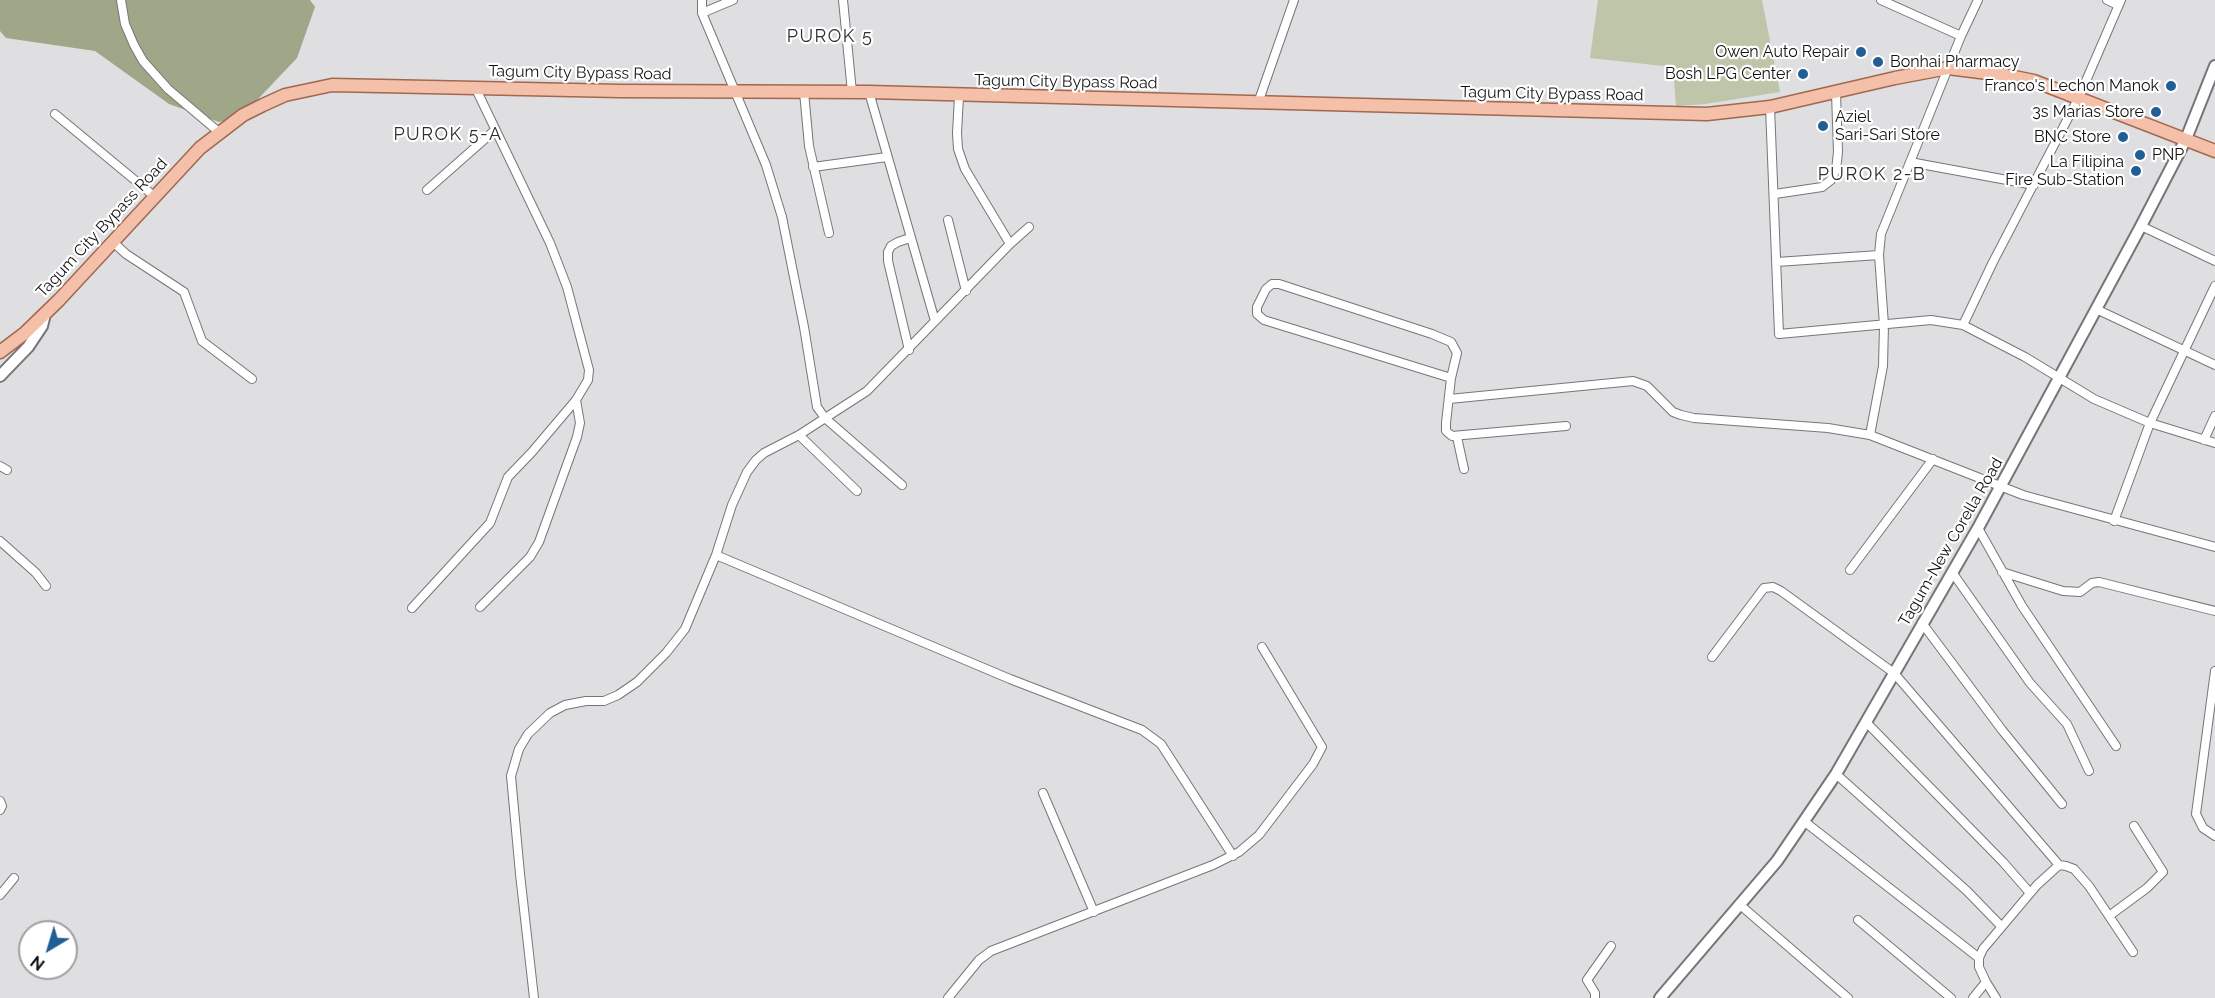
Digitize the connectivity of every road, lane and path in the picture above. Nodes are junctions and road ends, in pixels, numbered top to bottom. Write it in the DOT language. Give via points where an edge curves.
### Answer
graph roads {
  1 [pos="121,0"];
  2 [pos="702,0"];
  3 [pos="733,0"];
  4 [pos="843,0"];
  5 [pos="1294,0"];
  6 [pos="1881,0"];
  7 [pos="1978,0"];
  8 [pos="2107,0"];
  9 [pos="2119,3"];
  10 [pos="702,13"];
  11 [pos="1961,36"];
  12 [pos="2215,66"];
  13 [pos="1948,68"];
  14 [pos="475,87"];
  15 [pos="735,91"];
  16 [pos="804,92"];
  17 [pos="852,92"];
  18 [pos="869,92"];
  19 [pos="1836,93"];
  20 [pos="959,96"];
  21 [pos="2079,97"];
  22 [pos="1258,104"];
  23 [pos="1770,107"];
  24 [pos="56,114"];
  25 [pos="495,130"];
  26 [pos="220,133"];
  27 [pos="2186,138"];
  28 [pos="2215,151"];
  29 [pos="887,157"];
  30 [pos="1910,162"];
  31 [pos="813,167"];
  32 [pos="2034,185"];
  33 [pos="427,190"];
  34 [pos="1775,194"];
  35 [pos="154,196"];
  36 [pos="948,220"];
  37 [pos="2141,226"];
  38 [pos="1029,227"];
  39 [pos="829,233"];
  40 [pos="910,238"];
  41 [pos="112,242"];
  42 [pos="1010,244"];
  43 [pos="1880,255"];
  44 [pos="2215,261"];
  45 [pos="1777,262"];
  46 [pos="2215,285"];
  47 [pos="966,291"];
  48 [pos="2096,309"];
  49 [pos="45,314"];
  50 [pos="935,321"];
  51 [pos="1884,325"];
  52 [pos="1963,325"];
  53 [pos="909,350"];
  54 [pos="2185,351"];
  55 [pos="0,352"];
  56 [pos="2215,365"];
  57 [pos="0,376"];
  58 [pos="1451,378"];
  59 [pos="252,379"];
  60 [pos="2059,379"];
  61 [pos="1449,399"];
  62 [pos="576,400"];
  63 [pos="2215,416"];
  64 [pos="825,418"];
  65 [pos="2150,423"];
  66 [pos="1566,426"];
  67 [pos="799,435"];
  68 [pos="1870,435"];
  69 [pos="1457,437"];
  70 [pos="2204,440"];
  71 [pos="2215,443"];
  72 [pos="1933,459"];
  73 [pos="1464,469"];
  74 [pos="902,485"];
  75 [pos="2000,487"];
  76 [pos="856,491"];
  77 [pos="2114,521"];
  78 [pos="1978,528"];
  79 [pos="0,541"];
  80 [pos="2215,547"];
  81 [pos="716,555"];
  82 [pos="1850,570"];
  83 [pos="1952,572"];
  84 [pos="2002,572"];
  85 [pos="46,586"];
  86 [pos="480,607"];
  87 [pos="412,608"];
  88 [pos="2215,611"];
  89 [pos="1922,623"];
  90 [pos="1262,647"];
  91 [pos="1712,657"];
  92 [pos="2215,671"];
  93 [pos="1894,673"];
  94 [pos="1866,722"];
  95 [pos="2116,746"];
  96 [pos="2089,771"];
  97 [pos="1836,774"];
  98 [pos="1044,793"];
  99 [pos="0,801"];
  100 [pos="2062,804"];
  101 [pos="0,810"];
  102 [pos="1805,822"];
  103 [pos="2134,826"];
  104 [pos="2215,836"];
  105 [pos="1233,856"];
  106 [pos="2059,866"];
  107 [pos="14,878"];
  108 [pos="2030,893"];
  109 [pos="0,895"];
  110 [pos="1739,904"];
  111 [pos="1094,912"];
  112 [pos="2109,915"];
  113 [pos="1858,920"];
  114 [pos="2001,926"];
  115 [pos="1611,946"];
  116 [pos="2133,952"];
  117 [pos="1979,958"];
  118 [pos="1986,982"];
  119 [pos="534,998"];
  120 [pos="948,998"];
  121 [pos="1595,998"];
  122 [pos="1660,998"];
  123 [pos="1848,998"];
  124 [pos="1951,998"];
  125 [pos="1973,998"];
  126 [pos="1996,998"];
  1 -- 26 [label="street" via="125,24 143,61 168,89"];
  2 -- 10 [label="street"];
  3 -- 10 [label="street"];
  4 -- 17 [label="street"];
  5 -- 22 [label="street"];
  6 -- 11 [label="street"];
  7 -- 11 [label="street"];
  8 -- 9 [label="street"];
  9 -- 21 [label="street"];
  10 -- 15 [label="street"];
  11 -- 13 [label="street"];
  12 -- 27 [label="main road, Tagum-New Corella Road"];
  13 -- 19 [label="main road, Tagum City Bypass Road"];
  13 -- 21 [label="main road, Tagum City Bypass Road" via="2034,81"];
  13 -- 30 [label="street"];
  14 -- 15 [label="main road, Tagum City Bypass Road"];
  14 -- 25 [label="street"];
  14 -- 26 [label="main road, Tagum City Bypass Road" via="309,88 243,115"];
  15 -- 16 [label="main road, Tagum City Bypass Road"];
  15 -- 64 [label="street" via="766,165 782,217 815,401"];
  16 -- 17 [label="main road, Tagum City Bypass Road"];
  16 -- 31 [label="street"];
  17 -- 18 [label="main road, Tagum City Bypass Road"];
  18 -- 20 [label="main road, Tagum City Bypass Road"];
  18 -- 29 [label="street"];
  19 -- 23 [label="main road, Tagum City Bypass Road"];
  19 -- 34 [label="street" via="1838,152 1831,180 1822,187"];
  20 -- 22 [label="main road, Tagum City Bypass Road"];
  20 -- 42 [label="street" via="958,149 965,169"];
  21 -- 27 [label="main road, Tagum City Bypass Road"];
  21 -- 32 [label="street"];
  22 -- 23 [label="main road, Tagum City Bypass Road" via="1688,114"];
  23 -- 34 [label="street"];
  24 -- 35 [label="street"];
  25 -- 33 [label="street"];
  25 -- 62 [label="street" via="567,287 589,370 588,380"];
  26 -- 35 [label="main road, Tagum City Bypass Road"];
  27 -- 28 [label="main road, Tagum City Bypass Road"];
  27 -- 37 [label="main road, Tagum-New Corella Road"];
  29 -- 31 [label="street"];
  29 -- 40 [label="street"];
  30 -- 32 [label="street"];
  30 -- 43 [label="street" via="1881,234"];
  31 -- 39 [label="street"];
  32 -- 52 [label="street"];
  34 -- 45 [label="street"];
  35 -- 41 [label="main road, Tagum City Bypass Road"];
  36 -- 47 [label="street"];
  37 -- 44 [label="street"];
  37 -- 48 [label="main road, Tagum-New Corella Road"];
  38 -- 42 [label="street"];
  40 -- 50 [label="street"];
  40 -- 53 [label="street" via="891,246 888,252"];
  41 -- 49 [label="main road, Tagum City Bypass Road"];
  41 -- 59 [label="street" via="184,292 202,341"];
  42 -- 47 [label="street"];
  43 -- 45 [label="street"];
  43 -- 51 [label="street"];
  45 -- 51 [label="street" via="1779,334"];
  46 -- 54 [label="street"];
  47 -- 50 [label="street"];
  48 -- 54 [label="street"];
  48 -- 60 [label="main road, Tagum-New Corella Road"];
  49 -- 55 [label="main road, Tagum City Bypass Road"];
  49 -- 57 [label="main road" via="28,347"];
  50 -- 53 [label="street"];
  51 -- 52 [label="street" via="1931,320"];
  51 -- 68 [label="street" via="1883,366"];
  52 -- 60 [label="street"];
  53 -- 64 [label="street" via="867,391"];
  54 -- 56 [label="street"];
  54 -- 65 [label="street"];
  58 -- 58 [label="street" via="1455,346 1432,334 1279,284 1266,289 1257,307 1257,314 1264,320"];
  58 -- 61 [label="street"];
  60 -- 65 [label="street"];
  60 -- 75 [label="main road, Tagum-New Corella Road"];
  61 -- 68 [label="street" via="1633,381 1647,386 1681,416"];
  61 -- 69 [label="street" via="1446,431"];
  62 -- 86 [label="street" via="580,423 577,437 539,542 530,557"];
  62 -- 87 [label="street" via="508,477 490,523"];
  63 -- 70 [label="street"];
  64 -- 67 [label="street"];
  64 -- 74 [label="street"];
  65 -- 70 [label="street"];
  65 -- 77 [label="street"];
  66 -- 69 [label="street"];
  67 -- 76 [label="street"];
  67 -- 81 [label="street" via="764,453 747,472"];
  68 -- 72 [label="street"];
  69 -- 73 [label="street"];
  70 -- 71 [label="street"];
  72 -- 75 [label="street"];
  72 -- 82 [label="street"];
  75 -- 77 [label="street"];
  75 -- 78 [label="main road, Tagum-New Corella Road"];
  77 -- 80 [label="street"];
  78 -- 83 [label="main road, Tagum-New Corella Road"];
  78 -- 84 [label="street"];
  79 -- 85 [label="street"];
  81 -- 105 [label="street" via="1142,730 1161,744"];
  81 -- 119 [label="street" via="685,628 637,682 604,701 565,705 550,712 519,748 512,776"];
  83 -- 89 [label="main road, Tagum-New Corella Road"];
  83 -- 96 [label="street" via="2030,683 2067,724"];
  84 -- 88 [label="street" via="2063,591 2080,592 2099,582"];
  84 -- 95 [label="street"];
  89 -- 93 [label="main road, Tagum-New Corella Road"];
  89 -- 100 [label="street"];
  90 -- 105 [label="street" via="1322,747 1258,835"];
  91 -- 93 [label="street" via="1758,593 1768,586"];
  92 -- 104 [label="street" via="2196,814 2198,823"];
  93 -- 94 [label="main road, Tagum-New Corella Road"];
  93 -- 106 [label="street"];
  94 -- 97 [label="main road, Tagum-New Corella Road"];
  94 -- 108 [label="street"];
  97 -- 102 [label="main road, Tagum-New Corella Road"];
  97 -- 114 [label="street"];
  98 -- 111 [label="street"];
  99 -- 101 [label="street"];
  102 -- 110 [label="main road, Tagum-New Corella Road"];
  102 -- 117 [label="street"];
  103 -- 112 [label="street" via="2163,872"];
  105 -- 111 [label="street"];
  106 -- 108 [label="street"];
  106 -- 112 [label="street" via="2079,874"];
  107 -- 109 [label="street"];
  108 -- 114 [label="street"];
  110 -- 122 [label="main road, Tagum-New Corella Road"];
  110 -- 123 [label="street"];
  111 -- 120 [label="street" via="991,951"];
  112 -- 116 [label="street"];
  113 -- 124 [label="street"];
  114 -- 117 [label="street"];
  115 -- 121 [label="street" via="1587,980"];
  117 -- 118 [label="street"];
  118 -- 125 [label="street"];
  118 -- 126 [label="street"];
}
